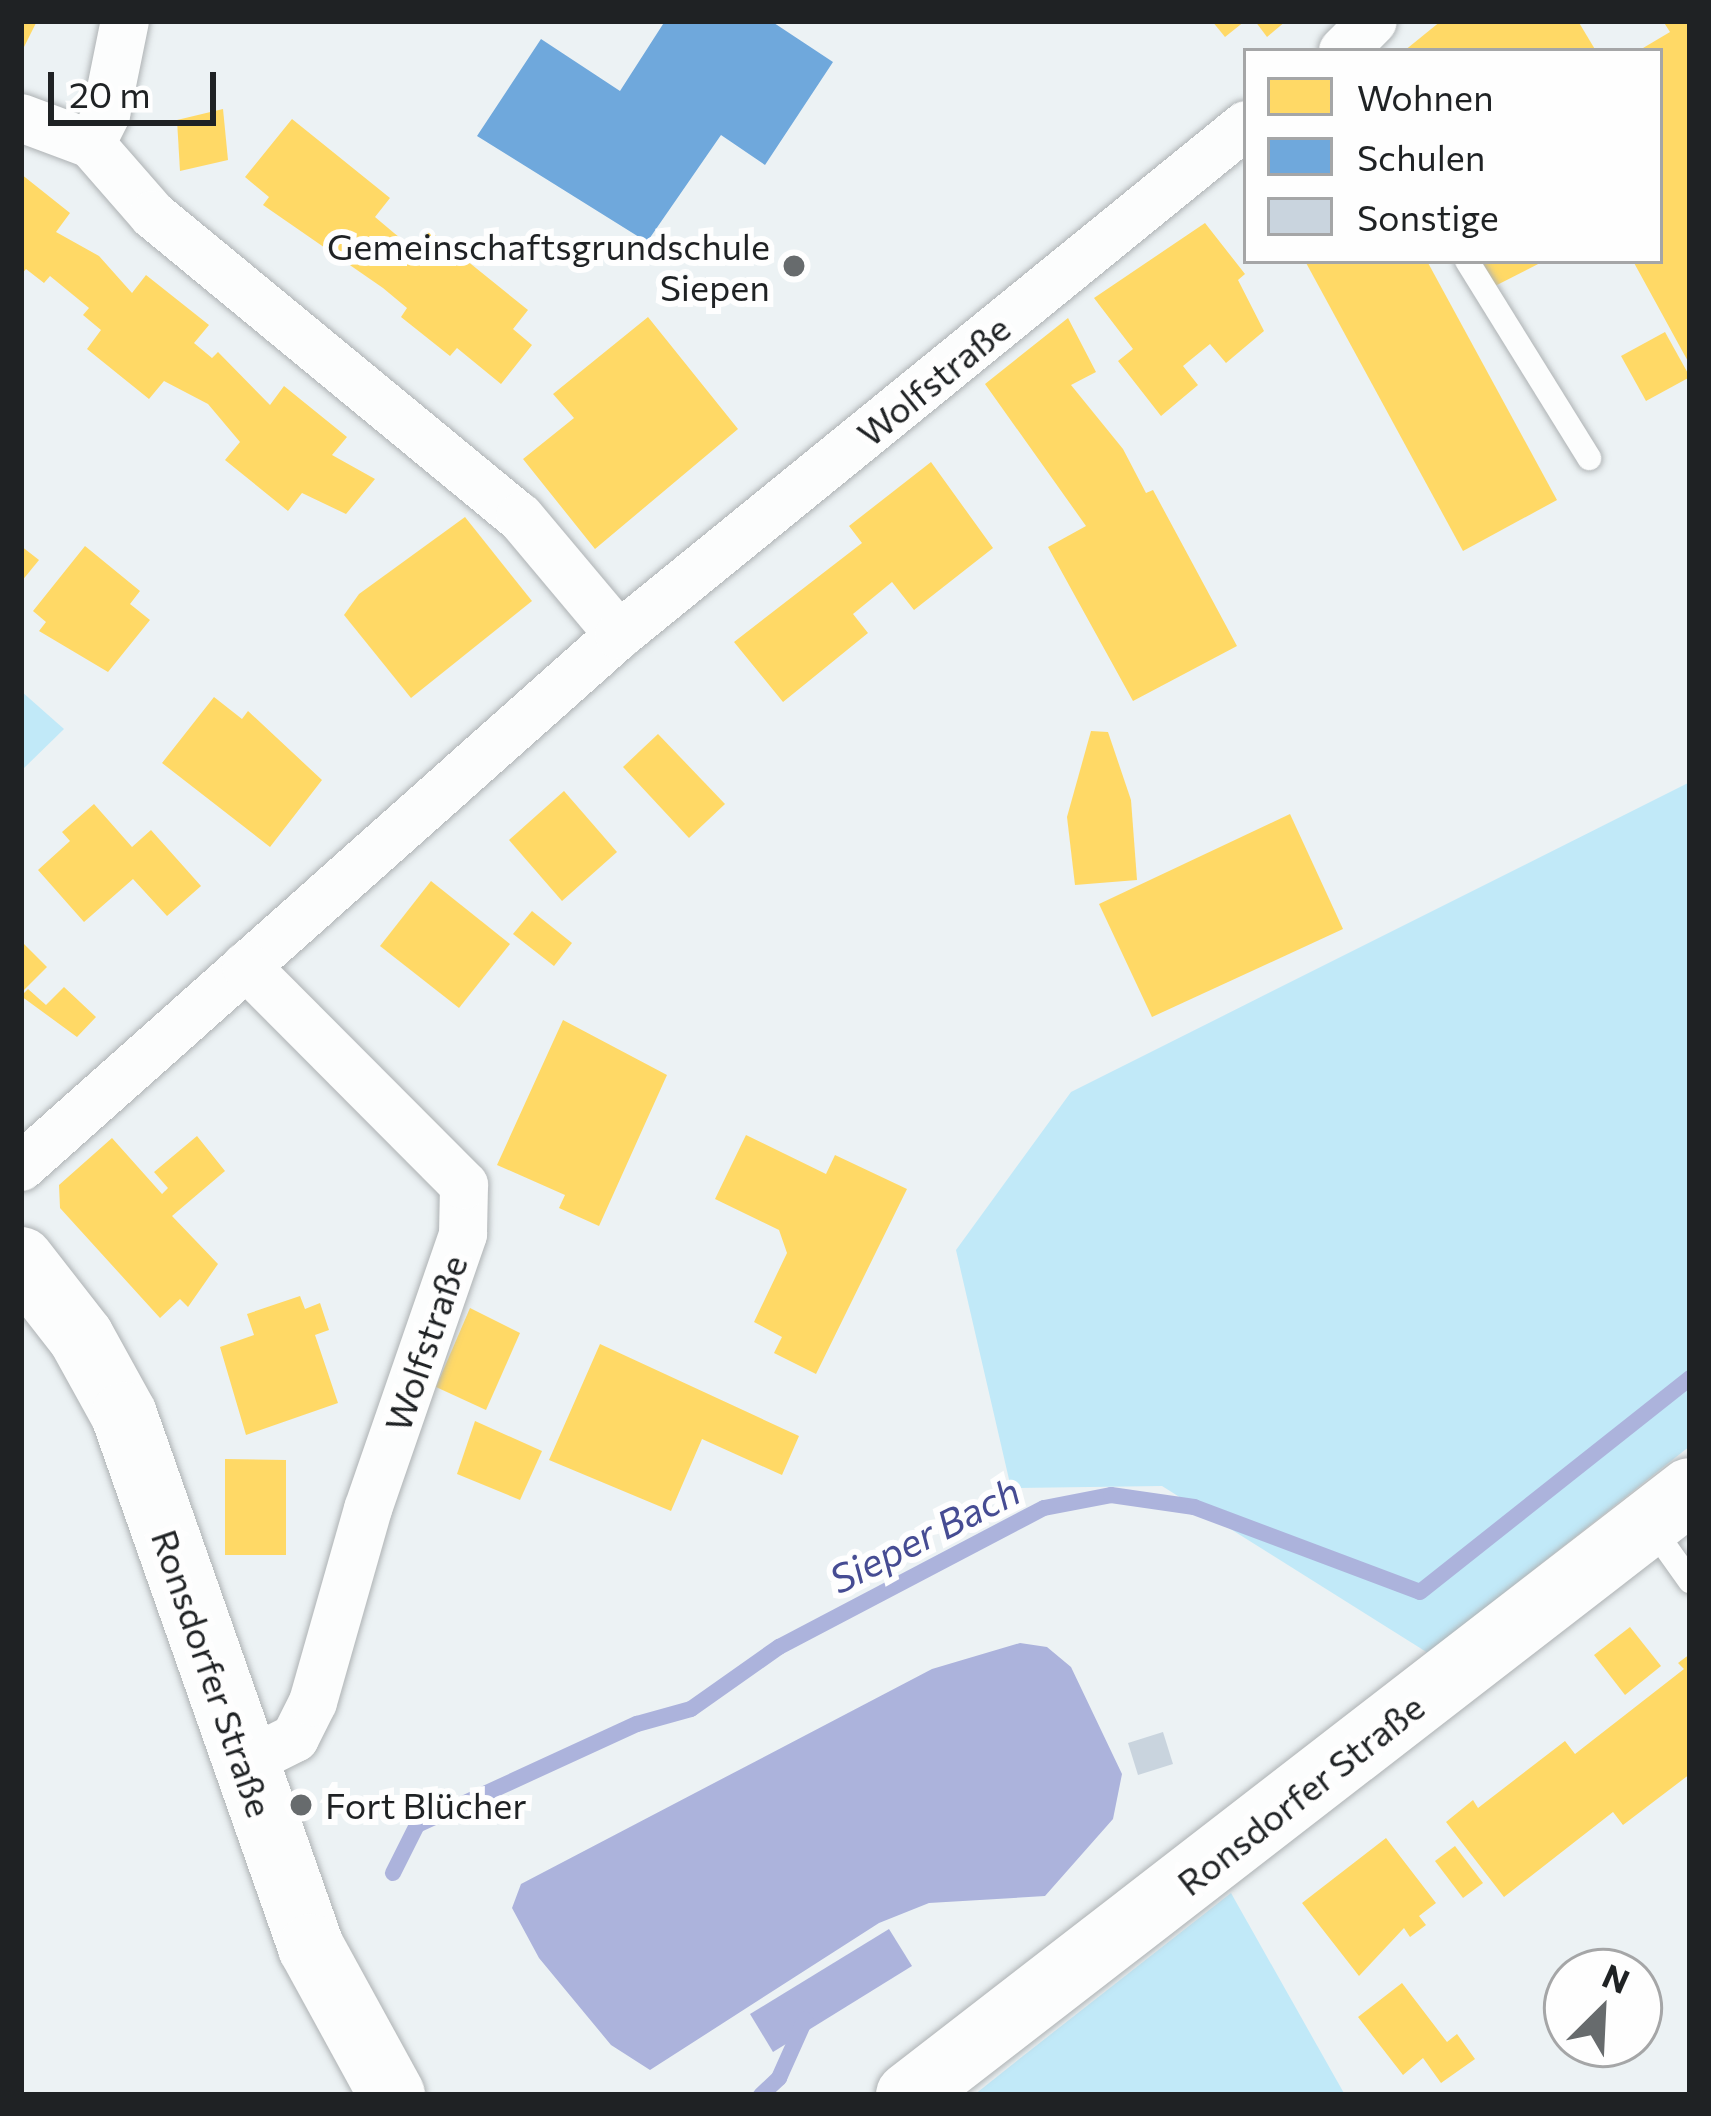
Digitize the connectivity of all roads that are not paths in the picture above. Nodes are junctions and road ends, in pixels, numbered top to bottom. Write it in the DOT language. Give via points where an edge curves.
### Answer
graph roads {
  1 [pos="125,21"];
  2 [pos="1373,21"];
  3 [pos="1346,48"];
  4 [pos="21,118"];
  5 [pos="1243,126"];
  6 [pos="92,144"];
  7 [pos="1469,264"];
  8 [pos="1589,458"];
  9 [pos="619,635"];
  10 [pos="246,966"];
  11 [pos="21,1167"];
  12 [pos="21,1260"];
  13 [pos="1669,1507"];
  14 [pos="1690,1581"];
  15 [pos="245,1762"];
  16 [pos="392,2095"];
  17 [pos="909,2095"];
  1 -- 6 [label="street"];
  2 -- 3 [label="street"];
  4 -- 6 [label="street"];
  5 -- 9 [label="street, Wolfstraße"];
  6 -- 9 [label="street" via="153,215 520,517"];
  7 -- 8 [label="lane"];
  9 -- 10 [label="street, Wolfstraße"];
  10 -- 11 [label="street, Wolfstraße"];
  10 -- 15 [label="street, Wolfstraße" via="464,1185 463,1234 368,1509 313,1702 295,1738"];
  12 -- 15 [label="main road, Ronsdorfer Straße" via="82,1337 124,1415"];
  13 -- 14 [label="lane"];
  13 -- 17 [label="main road, Ronsdorfer Straße"];
  15 -- 16 [label="main road, Ronsdorfer Straße" via="311,1947"];
}
